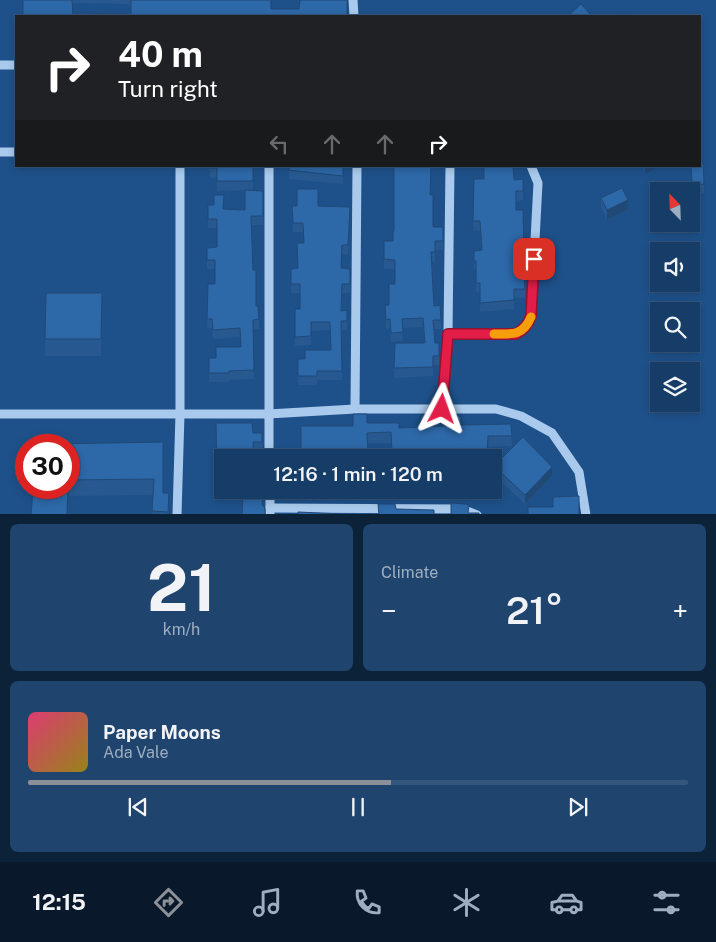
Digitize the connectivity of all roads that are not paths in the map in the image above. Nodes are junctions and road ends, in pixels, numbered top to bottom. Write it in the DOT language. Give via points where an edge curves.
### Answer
graph roads {
  1 [pos="353,0"];
  2 [pos="354,15"];
  3 [pos="0,65"];
  4 [pos="15,65"];
  5 [pos="0,152"];
  6 [pos="15,152"];
  7 [pos="180,167"];
  8 [pos="269,167"];
  9 [pos="357,167"];
  10 [pos="450,167"];
  11 [pos="531,167"];
  12 [pos="448,334"];
  13 [pos="355,409"];
  14 [pos="442,409"];
  15 [pos="0,414"];
  16 [pos="180,414"];
  17 [pos="268,414"];
  18 [pos="269,449"];
  19 [pos="270,511"];
  20 [pos="177,514"];
  21 [pos="477,514"];
  22 [pos="586,514"];
  1 -- 2 [label="street"];
  3 -- 4 [label="street"];
  5 -- 6 [label="street"];
  7 -- 16 [label="street"];
  8 -- 17 [label="street"];
  9 -- 13 [label="street"];
  10 -- 12 [label="street"];
  11 -- 12 [label="street" via="538,183 528,325 516,334"];
  12 -- 14 [label="street"];
  13 -- 14 [label="street"];
  13 -- 17 [label="street"];
  14 -- 22 [label="street" via="496,409 521,416 552,433 579,472"];
  15 -- 16 [label="street"];
  16 -- 17 [label="street"];
  16 -- 20 [label="street"];
  17 -- 18 [label="street"];
  19 -- 21 [label="street" via="462,509"];
}
